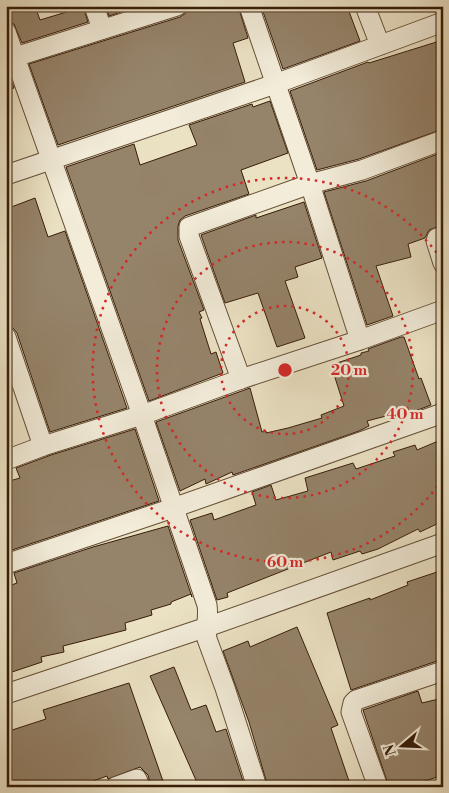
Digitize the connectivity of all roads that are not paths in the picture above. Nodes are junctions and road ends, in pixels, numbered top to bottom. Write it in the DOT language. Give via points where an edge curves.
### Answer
graph roads {
  1 [pos="94,6"];
  2 [pos="177,6"];
  3 [pos="250,6"];
  4 [pos="365,6"];
  5 [pos="443,22"];
  6 [pos="102,29"];
  7 [pos="6,32"];
  8 [pos="380,45"];
  9 [pos="15,57"];
  10 [pos="275,84"];
  11 [pos="443,140"];
  12 [pos="51,159"];
  13 [pos="6,175"];
  14 [pos="310,184"];
  15 [pos="443,236"];
  16 [pos="443,264"];
  17 [pos="443,310"];
  18 [pos="6,338"];
  19 [pos="360,340"];
  20 [pos="241,379"];
  21 [pos="443,414"];
  22 [pos="142,415"];
  23 [pos="43,446"];
  24 [pos="6,460"];
  25 [pos="173,508"];
  26 [pos="443,542"];
  27 [pos="6,564"];
  28 [pos="207,627"];
  29 [pos="443,671"];
  30 [pos="6,694"];
  31 [pos="115,787"];
  32 [pos="140,787"];
  33 [pos="257,787"];
  34 [pos="378,787"];
  1 -- 6 [label="street"];
  2 -- 6 [label="street"];
  3 -- 10 [label="street"];
  4 -- 8 [label="street"];
  5 -- 8 [label="street"];
  6 -- 9 [label="street"];
  7 -- 9 [label="street"];
  8 -- 10 [label="street"];
  9 -- 12 [label="street"];
  10 -- 12 [label="street"];
  10 -- 14 [label="street"];
  11 -- 14 [label="street" via="362,170"];
  12 -- 13 [label="street"];
  12 -- 22 [label="street"];
  14 -- 19 [label="street"];
  14 -- 20 [label="street" via="189,227 189,236"];
  15 -- 16 [label="street" via="436,241"];
  17 -- 19 [label="street"];
  18 -- 23 [label="street"];
  19 -- 20 [label="street"];
  20 -- 22 [label="street"];
  21 -- 25 [label="street"];
  22 -- 23 [label="street"];
  22 -- 25 [label="street"];
  23 -- 24 [label="street"];
  25 -- 27 [label="street"];
  25 -- 28 [label="street" via="207,606"];
  26 -- 28 [label="street"];
  28 -- 30 [label="street"];
  28 -- 33 [label="street" via="207,639"];
  29 -- 34 [label="street" via="353,703 352,712"];
  31 -- 32 [label="street" via="137,779"];
}
